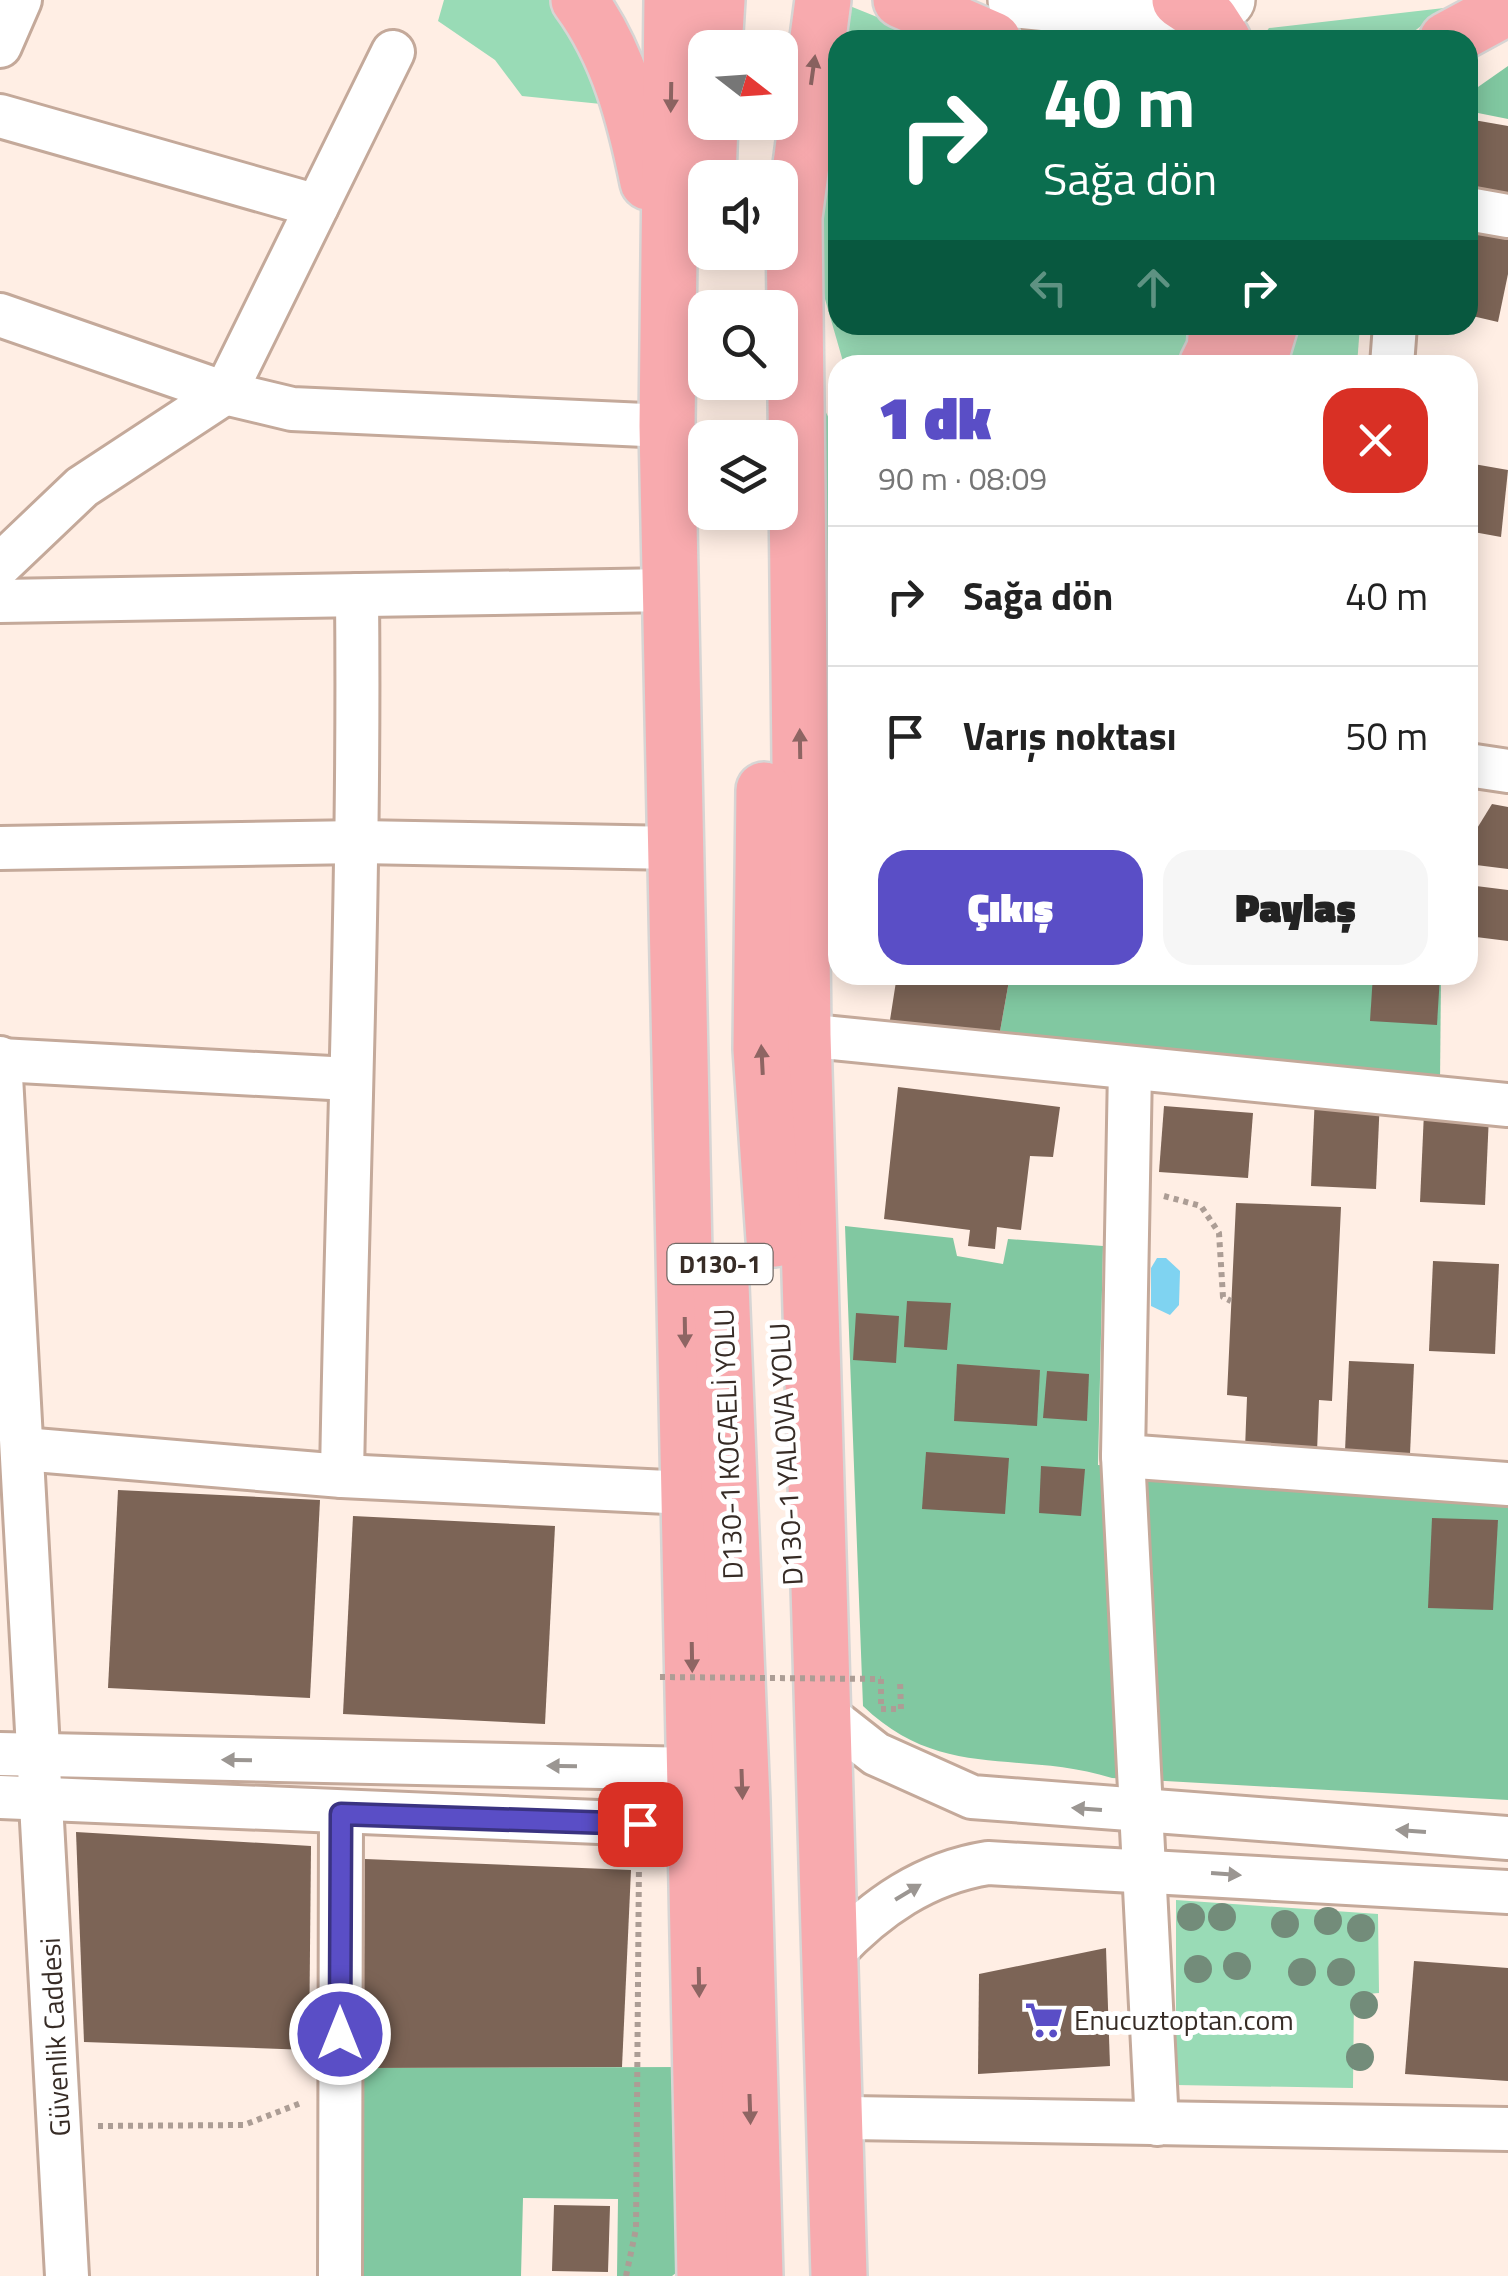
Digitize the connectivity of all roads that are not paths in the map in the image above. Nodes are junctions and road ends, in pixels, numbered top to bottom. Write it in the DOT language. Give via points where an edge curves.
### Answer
graph roads {
  1 [pos="20,0"];
  2 [pos="579,0"];
  3 [pos="672,0"];
  4 [pos="716,0"];
  5 [pos="785,0"];
  6 [pos="822,0"];
  7 [pos="901,0"];
  8 [pos="1016,0"];
  9 [pos="1197,1"];
  10 [pos="1508,7"];
  11 [pos="715,30"];
  12 [pos="781,30"];
  13 [pos="969,30"];
  14 [pos="1216,30"];
  15 [pos="1465,30"];
  16 [pos="0,46"];
  17 [pos="393,52"];
  18 [pos="0,116"];
  19 [pos="786,160"];
  20 [pos="316,206"];
  21 [pos="1478,211"];
  22 [pos="1508,216"];
  23 [pos="705,270"];
  24 [pos="776,270"];
  25 [pos="791,270"];
  26 [pos="0,314"];
  27 [pos="828,370"];
  28 [pos="225,393"];
  29 [pos="667,426"];
  30 [pos="765,530"];
  31 [pos="0,565"];
  32 [pos="670,590"];
  33 [pos="357,595"];
  34 [pos="0,601"];
  35 [pos="1478,766"];
  36 [pos="1508,771"];
  37 [pos="828,802"];
  38 [pos="359,842"];
  39 [pos="0,848"];
  40 [pos="675,848"];
  41 [pos="803,1035"];
  42 [pos="0,1060"];
  43 [pos="1130,1068"];
  44 [pos="712,1069"];
  45 [pos="349,1079"];
  46 [pos="1508,1106"];
  47 [pos="788,1436"];
  48 [pos="23,1449"];
  49 [pos="1122,1456"];
  50 [pos="342,1476"];
  51 [pos="1508,1484"];
  52 [pos="688,1493"];
  53 [pos="826,1714"];
  54 [pos="21,1755"];
  55 [pos="694,1769"];
  56 [pos="0,1797"];
  57 [pos="42,1798"];
  58 [pos="1142,1812"];
  59 [pos="341,1814"];
  60 [pos="696,1826"];
  61 [pos="1508,1838"];
  62 [pos="1145,1869"];
  63 [pos="1508,1892"];
  64 [pos="833,1953"];
  65 [pos="832,2124"];
  66 [pos="1157,2124"];
  67 [pos="1508,2129"];
  68 [pos="67,2276"];
  69 [pos="340,2276"];
  70 [pos="705,2276"];
  71 [pos="755,2276"];
  72 [pos="816,2276"];
  73 [pos="839,2276"];
  1 -- 16 [label="street"];
  2 -- 29 [label="highway" via="610,52 634,113 652,205"];
  3 -- 29 [label="highway, one-way"];
  4 -- 11 [label="highway"];
  5 -- 12 [label="highway"];
  19 -- 6 [label="highway, one-way"];
  7 -- 13 [label="highway"];
  8 -- 9 [label="main road" via="1078,6"];
  9 -- 14 [label="highway"];
  10 -- 15 [label="highway"];
  17 -- 20 [label="street"];
  18 -- 20 [label="street"];
  20 -- 28 [label="street"];
  21 -- 22 [label="street"];
  23 -- 44 [label="highway, D130-1 KOCAELİ YOLU / D130-1" via="700,460"];
  41 -- 24 [label="highway, one-way"];
  25 -- 27 [label="highway"];
  26 -- 28 [label="street"];
  28 -- 29 [label="street" via="292,409"];
  28 -- 31 [label="street" via="82,487"];
  29 -- 32 [label="highway"];
  47 -- 30 [label="highway, D130-1 YALOVA YOLU / D130-1, one-way" via="761,1048"];
  32 -- 33 [label="street"];
  32 -- 40 [label="highway"];
  32 -- 44 [label="highway"];
  33 -- 34 [label="street"];
  33 -- 38 [label="street"];
  35 -- 36 [label="street"];
  37 -- 41 [label="highway" via="804,919"];
  38 -- 39 [label="street"];
  38 -- 40 [label="street"];
  38 -- 45 [label="street"];
  40 -- 52 [label="highway, one-way"];
  41 -- 43 [label="street"];
  41 -- 47 [label="highway"];
  41 -- 53 [label="highway"];
  42 -- 45 [label="street"];
  42 -- 48 [label="street, Güvenlik Caddesi"];
  43 -- 46 [label="street"];
  43 -- 49 [label="street"];
  44 -- 71 [label="highway, D130-1 KOCAELİ YOLU / D130-1, one-way"];
  45 -- 50 [label="street"];
  47 -- 72 [label="highway, D130-1 YALOVA YOLU / D130-1"];
  48 -- 50 [label="street"];
  48 -- 54 [label="street, Güvenlik Caddesi"];
  49 -- 51 [label="street"];
  49 -- 58 [label="street"];
  50 -- 52 [label="street"];
  52 -- 55 [label="highway, one-way"];
  58 -- 53 [label="street, one-way" via="972,1797 876,1754"];
  53 -- 64 [label="highway"];
  55 -- 54 [label="street, one-way"];
  54 -- 57 [label="street, Güvenlik Caddesi"];
  55 -- 60 [label="highway"];
  56 -- 57 [label="street"];
  57 -- 59 [label="street"];
  57 -- 68 [label="street, Güvenlik Caddesi"];
  61 -- 58 [label="street, one-way"];
  58 -- 62 [label="street"];
  59 -- 60 [label="street"];
  59 -- 69 [label="street"];
  60 -- 70 [label="highway, one-way"];
  62 -- 63 [label="street, one-way"];
  64 -- 62 [label="street, one-way" via="902,1895 966,1866"];
  62 -- 66 [label="street"];
  64 -- 65 [label="highway"];
  65 -- 66 [label="street" via="850,2118"];
  65 -- 73 [label="highway"];
  66 -- 67 [label="street"];
}
